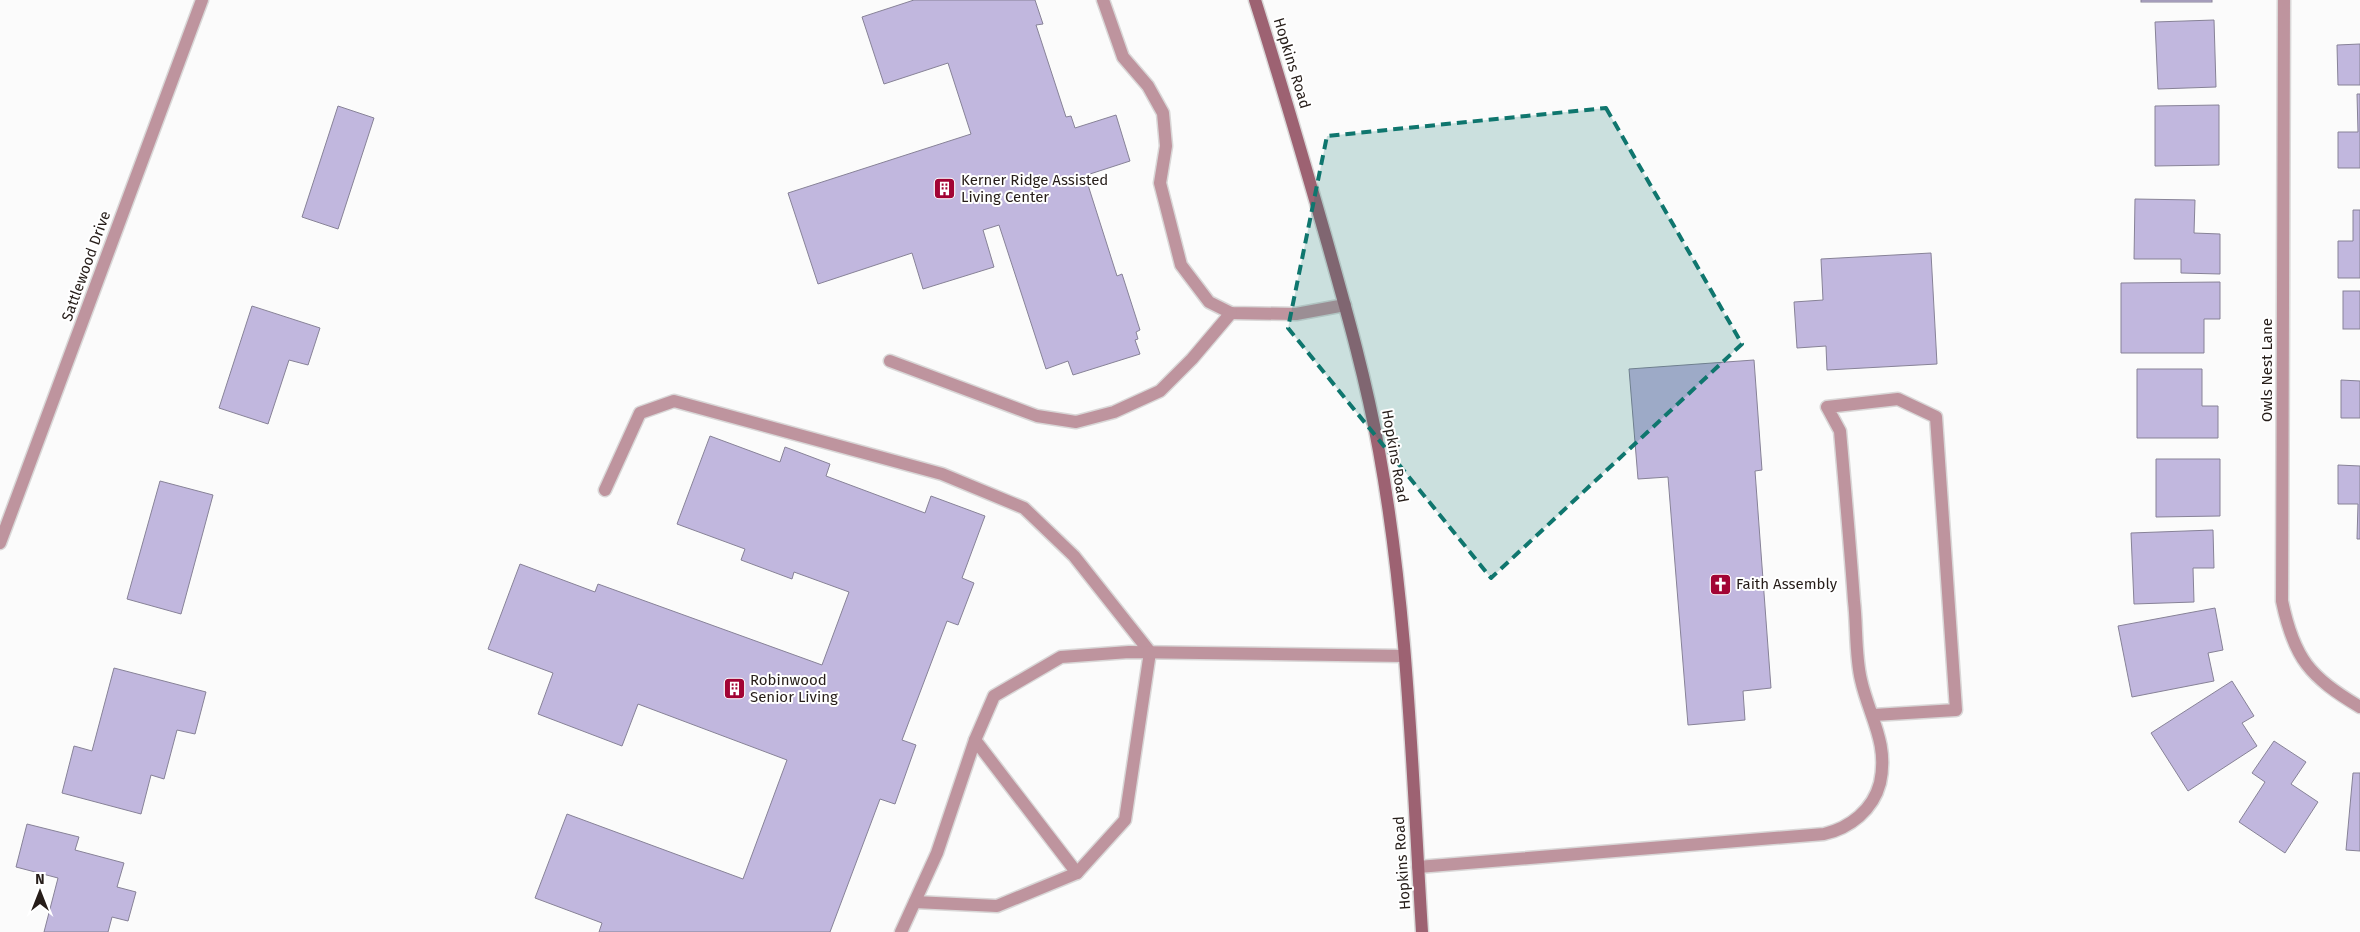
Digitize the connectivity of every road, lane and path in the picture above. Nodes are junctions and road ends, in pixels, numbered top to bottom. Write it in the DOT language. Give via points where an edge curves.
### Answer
graph roads {
  1 [pos="202,0"];
  2 [pos="1103,0"];
  3 [pos="1255,0"];
  4 [pos="2284,0"];
  5 [pos="1345,304"];
  6 [pos="1231,313"];
  7 [pos="890,361"];
  8 [pos="606,490"];
  9 [pos="0,543"];
  10 [pos="1150,652"];
  11 [pos="1404,656"];
  12 [pos="2360,707"];
  13 [pos="1874,715"];
  14 [pos="975,740"];
  15 [pos="1418,867"];
  16 [pos="1077,873"];
  17 [pos="915,902"];
  18 [pos="901,932"];
  19 [pos="1422,932"];
  1 -- 9 [label="street, Sattlewood Drive"];
  2 -- 6 [label="street" via="1122,57 1148,86 1163,113 1166,146 1160,183 1181,266 1209,302"];
  3 -- 5 [label="main road, Hopkins Road"];
  4 -- 12 [label="street, Owls Nest Lane" via="2282,601 2288,632 2301,658 2327,687"];
  5 -- 6 [label="street" via="1296,314"];
  5 -- 11 [label="main road, Hopkins Road" via="1379,452 1393,538"];
  6 -- 7 [label="street" via="1160,391 1114,412 1076,422 1037,416"];
  8 -- 10 [label="street" via="640,413 674,400 942,474 1024,508 1074,556"];
  10 -- 11 [label="street"];
  10 -- 14 [label="street" via="1062,657 994,696"];
  10 -- 16 [label="street" via="1125,820"];
  11 -- 15 [label="main road, Hopkins Road"];
  13 -- 13 [label="street" via="1861,680 1840,431 1828,407 1898,399 1936,417 1956,710"];
  13 -- 15 [label="street" via="1882,766 1877,792 1864,812 1836,831"];
  14 -- 16 [label="street"];
  14 -- 17 [label="street" via="937,853"];
  15 -- 19 [label="main road, Hopkins Road"];
  16 -- 17 [label="street" via="997,906"];
  17 -- 18 [label="street"];
}
